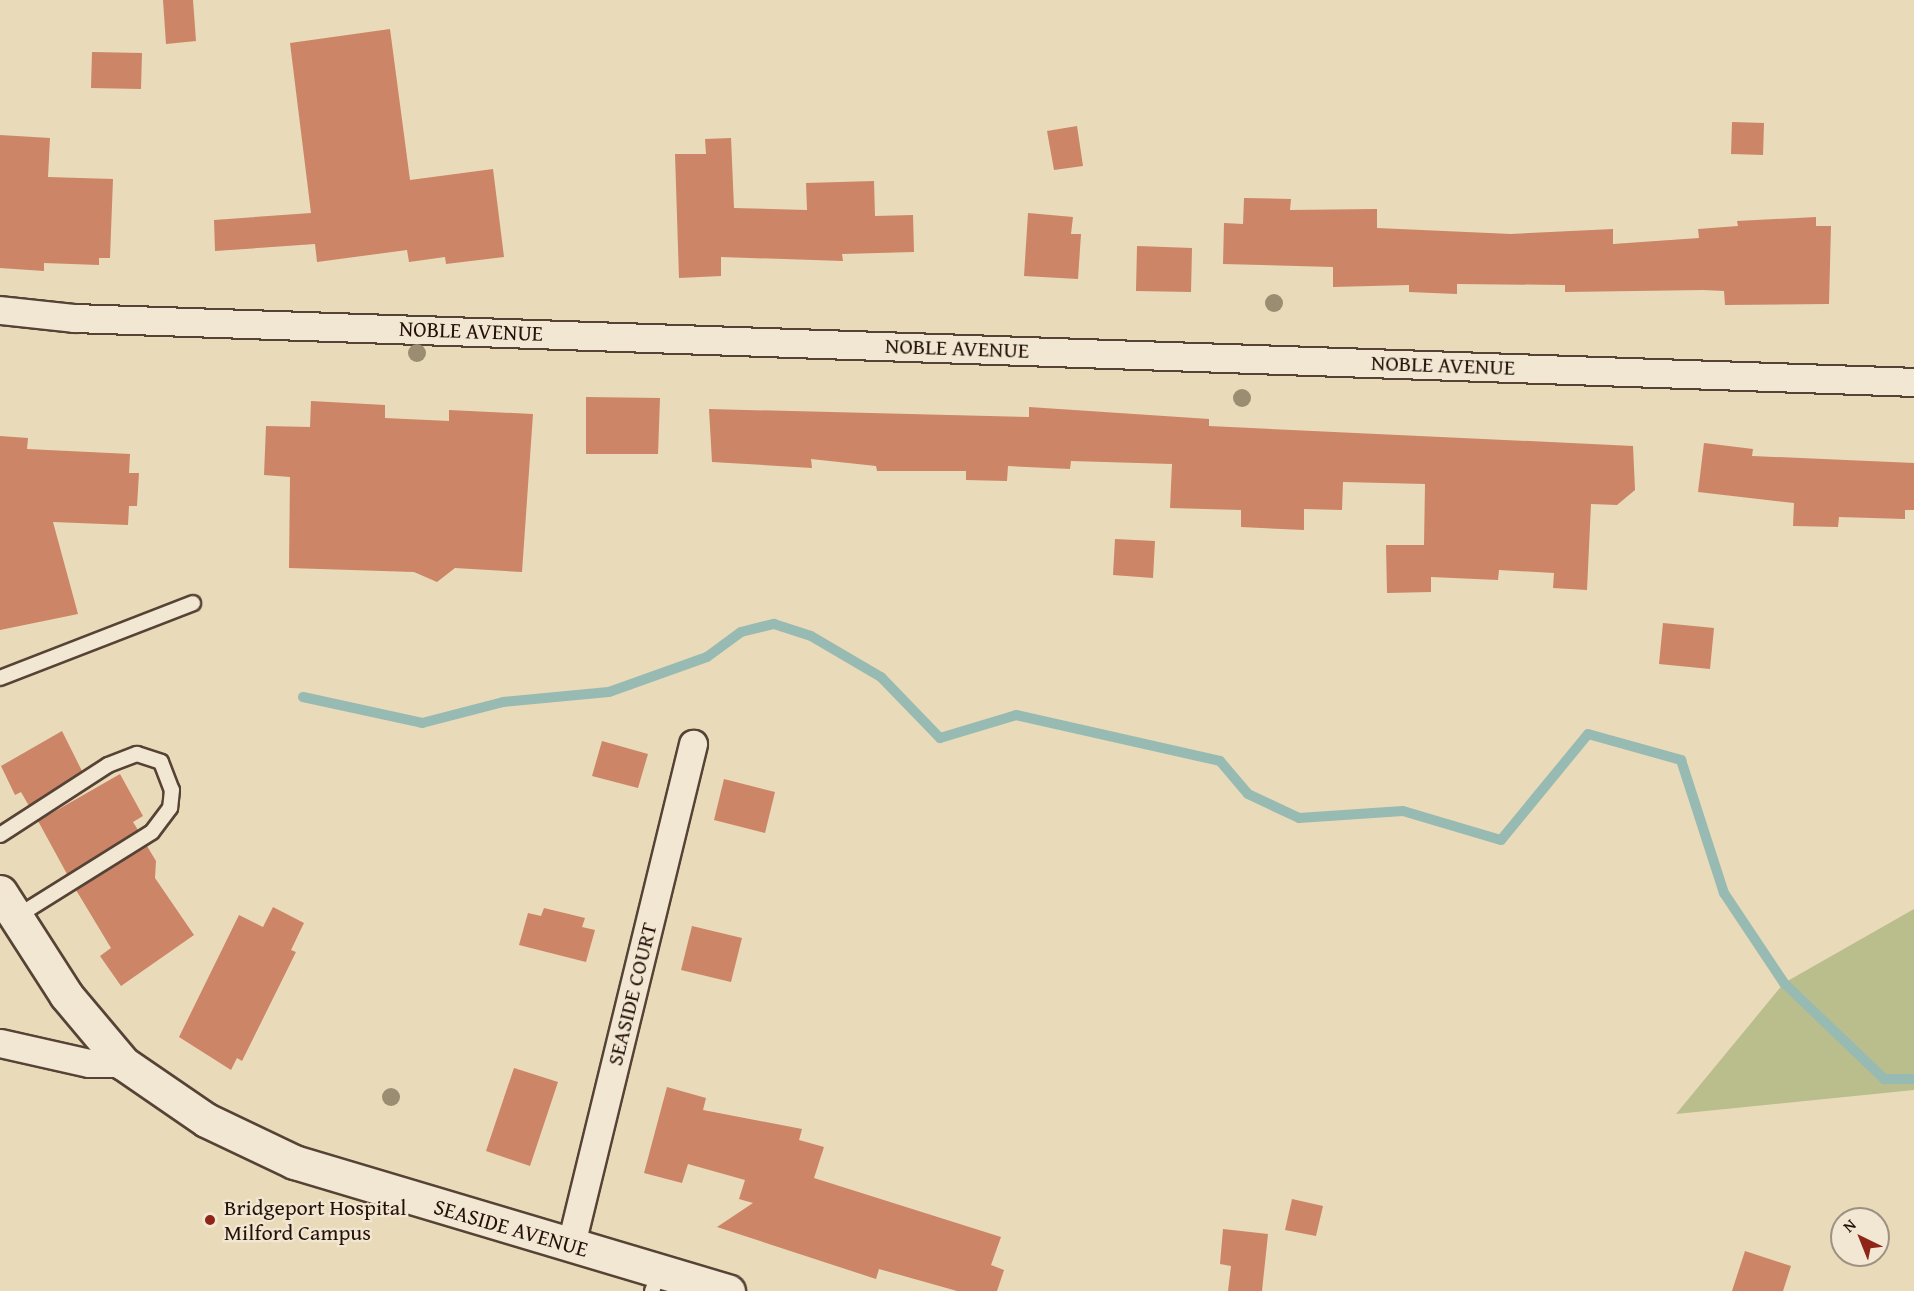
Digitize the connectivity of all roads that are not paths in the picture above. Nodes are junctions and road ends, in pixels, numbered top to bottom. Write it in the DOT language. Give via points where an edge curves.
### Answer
graph roads {
  1 [pos="0,310"];
  2 [pos="1914,382"];
  3 [pos="193,603"];
  4 [pos="0,678"];
  5 [pos="693,744"];
  6 [pos="0,835"];
  7 [pos="8,904"];
  8 [pos="0,1043"];
  9 [pos="123,1063"];
  10 [pos="571,1244"];
  11 [pos="656,1281"];
  12 [pos="728,1291"];
  1 -- 2 [label="street, NOBLE AVENUE" via="98,319"];
  3 -- 4 [label="lane"];
  5 -- 10 [label="street, SEASIDE COURT"];
  6 -- 7 [label="lane" via="108,765 137,754 161,762 172,790 170,808 152,832"];
  7 -- 9 [label="main road, SEASIDE AVENUE" via="66,995"];
  8 -- 9 [label="street" via="89,1063"];
  9 -- 10 [label="main road, SEASIDE AVENUE" via="206,1120 294,1162"];
  10 -- 11 [label="main road, SEASIDE AVENUE"];
  11 -- 12 [label="main road, SEASIDE AVENUE"];
}
